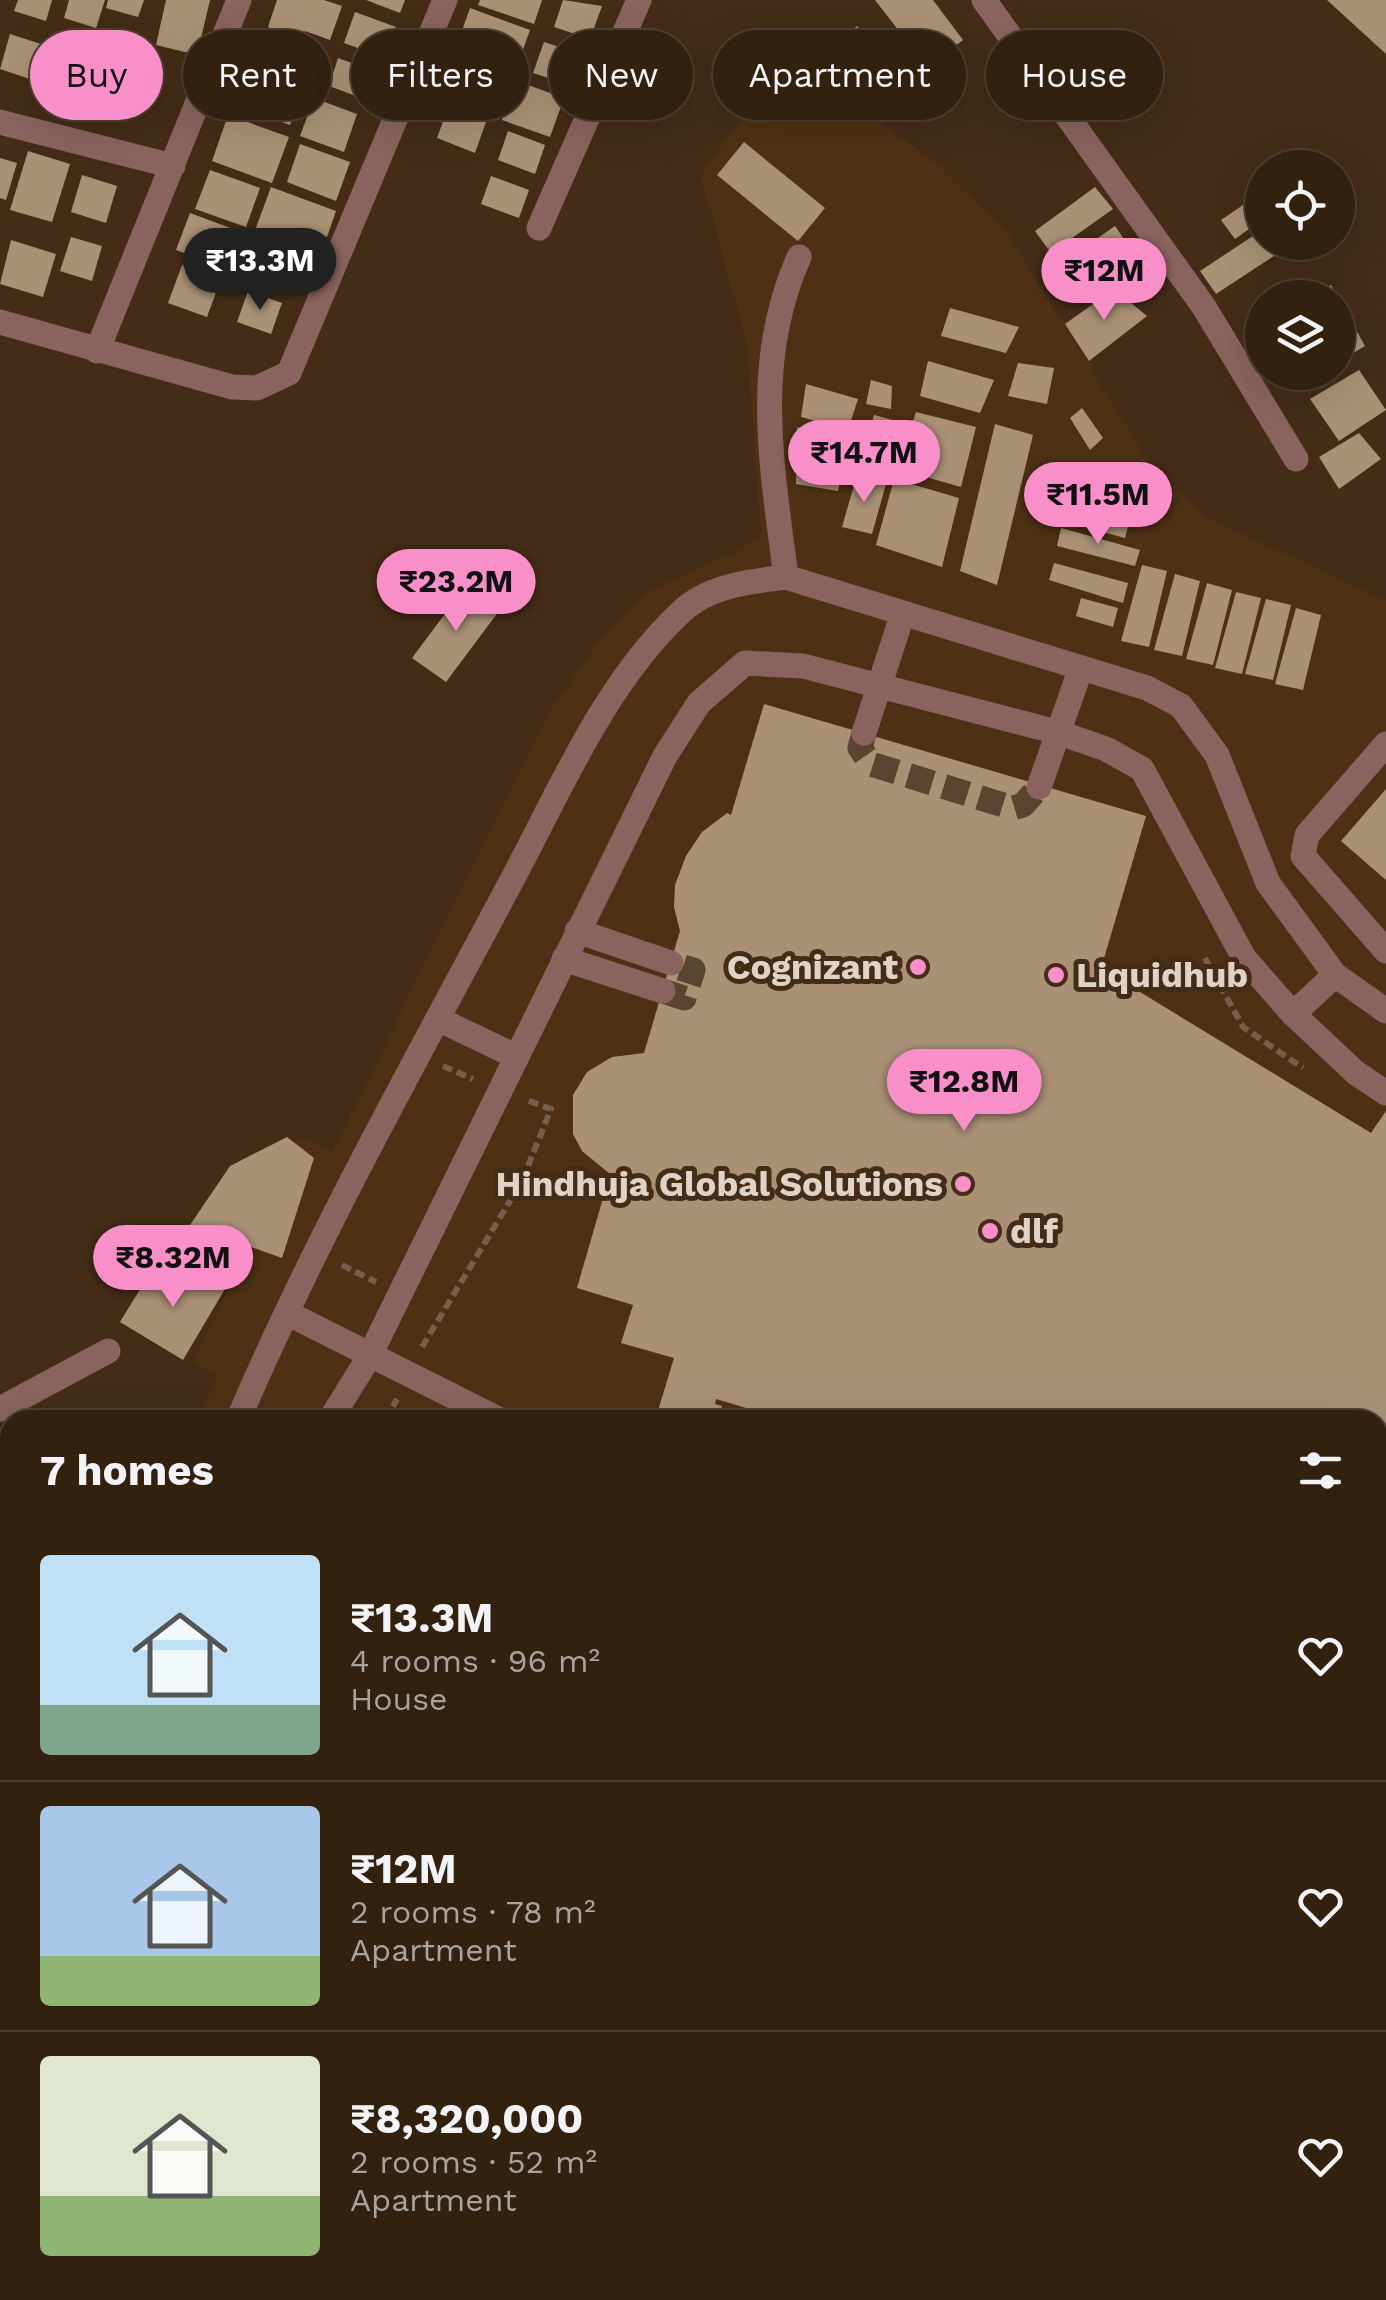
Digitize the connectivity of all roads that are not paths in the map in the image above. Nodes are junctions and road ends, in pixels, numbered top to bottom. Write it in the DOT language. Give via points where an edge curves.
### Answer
graph roads {
  1 [pos="239,0"];
  2 [pos="445,0"];
  3 [pos="639,0"];
  4 [pos="984,0"];
  5 [pos="0,122"];
  6 [pos="173,166"];
  7 [pos="539,228"];
  8 [pos="799,258"];
  9 [pos="0,322"];
  10 [pos="97,351"];
  11 [pos="1296,459"];
  12 [pos="786,577"];
  13 [pos="902,613"];
  14 [pos="1081,668"];
  15 [pos="880,687"];
  16 [pos="1057,732"];
  17 [pos="864,733"];
  18 [pos="1386,744"];
  19 [pos="1039,787"];
  20 [pos="578,932"];
  21 [pos="1386,951"];
  22 [pos="564,959"];
  23 [pos="671,963"];
  24 [pos="1336,975"];
  25 [pos="663,991"];
  26 [pos="1386,1011"];
  27 [pos="1292,1014"];
  28 [pos="438,1019"];
  29 [pos="516,1057"];
  30 [pos="1386,1093"];
  31 [pos="288,1313"];
  32 [pos="108,1352"];
  33 [pos="369,1357"];
  34 [pos="0,1409"];
  35 [pos="243,1410"];
  36 [pos="336,1410"];
  37 [pos="479,1410"];
  1 -- 6 [label="street"];
  2 -- 10 [label="street" via="289,373 257,388 232,387"];
  3 -- 7 [label="street"];
  4 -- 11 [label="street" via="1204,306"];
  5 -- 6 [label="street"];
  6 -- 10 [label="street"];
  8 -- 12 [label="street" via="779,302 770,367 771,458"];
  9 -- 10 [label="street"];
  12 -- 13 [label="street"];
  12 -- 28 [label="street" via="738,582 683,608 632,667"];
  13 -- 14 [label="street"];
  13 -- 15 [label="street"];
  14 -- 16 [label="street"];
  14 -- 24 [label="street" via="1180,706 1218,755 1268,883"];
  15 -- 16 [label="street"];
  15 -- 17 [label="street"];
  15 -- 20 [label="street" via="802,666 745,664 699,703 665,756"];
  16 -- 19 [label="street"];
  16 -- 27 [label="street" via="1142,769 1244,958"];
  18 -- 21 [label="street" via="1306,834 1304,856"];
  20 -- 22 [label="street"];
  20 -- 23 [label="street"];
  22 -- 25 [label="street"];
  22 -- 29 [label="street"];
  24 -- 26 [label="street"];
  24 -- 27 [label="street"];
  27 -- 30 [label="street"];
  28 -- 29 [label="street"];
  28 -- 31 [label="street"];
  29 -- 33 [label="street"];
  31 -- 33 [label="street"];
  31 -- 35 [label="street"];
  32 -- 34 [label="street"];
  33 -- 36 [label="street"];
  33 -- 37 [label="street"];
}
